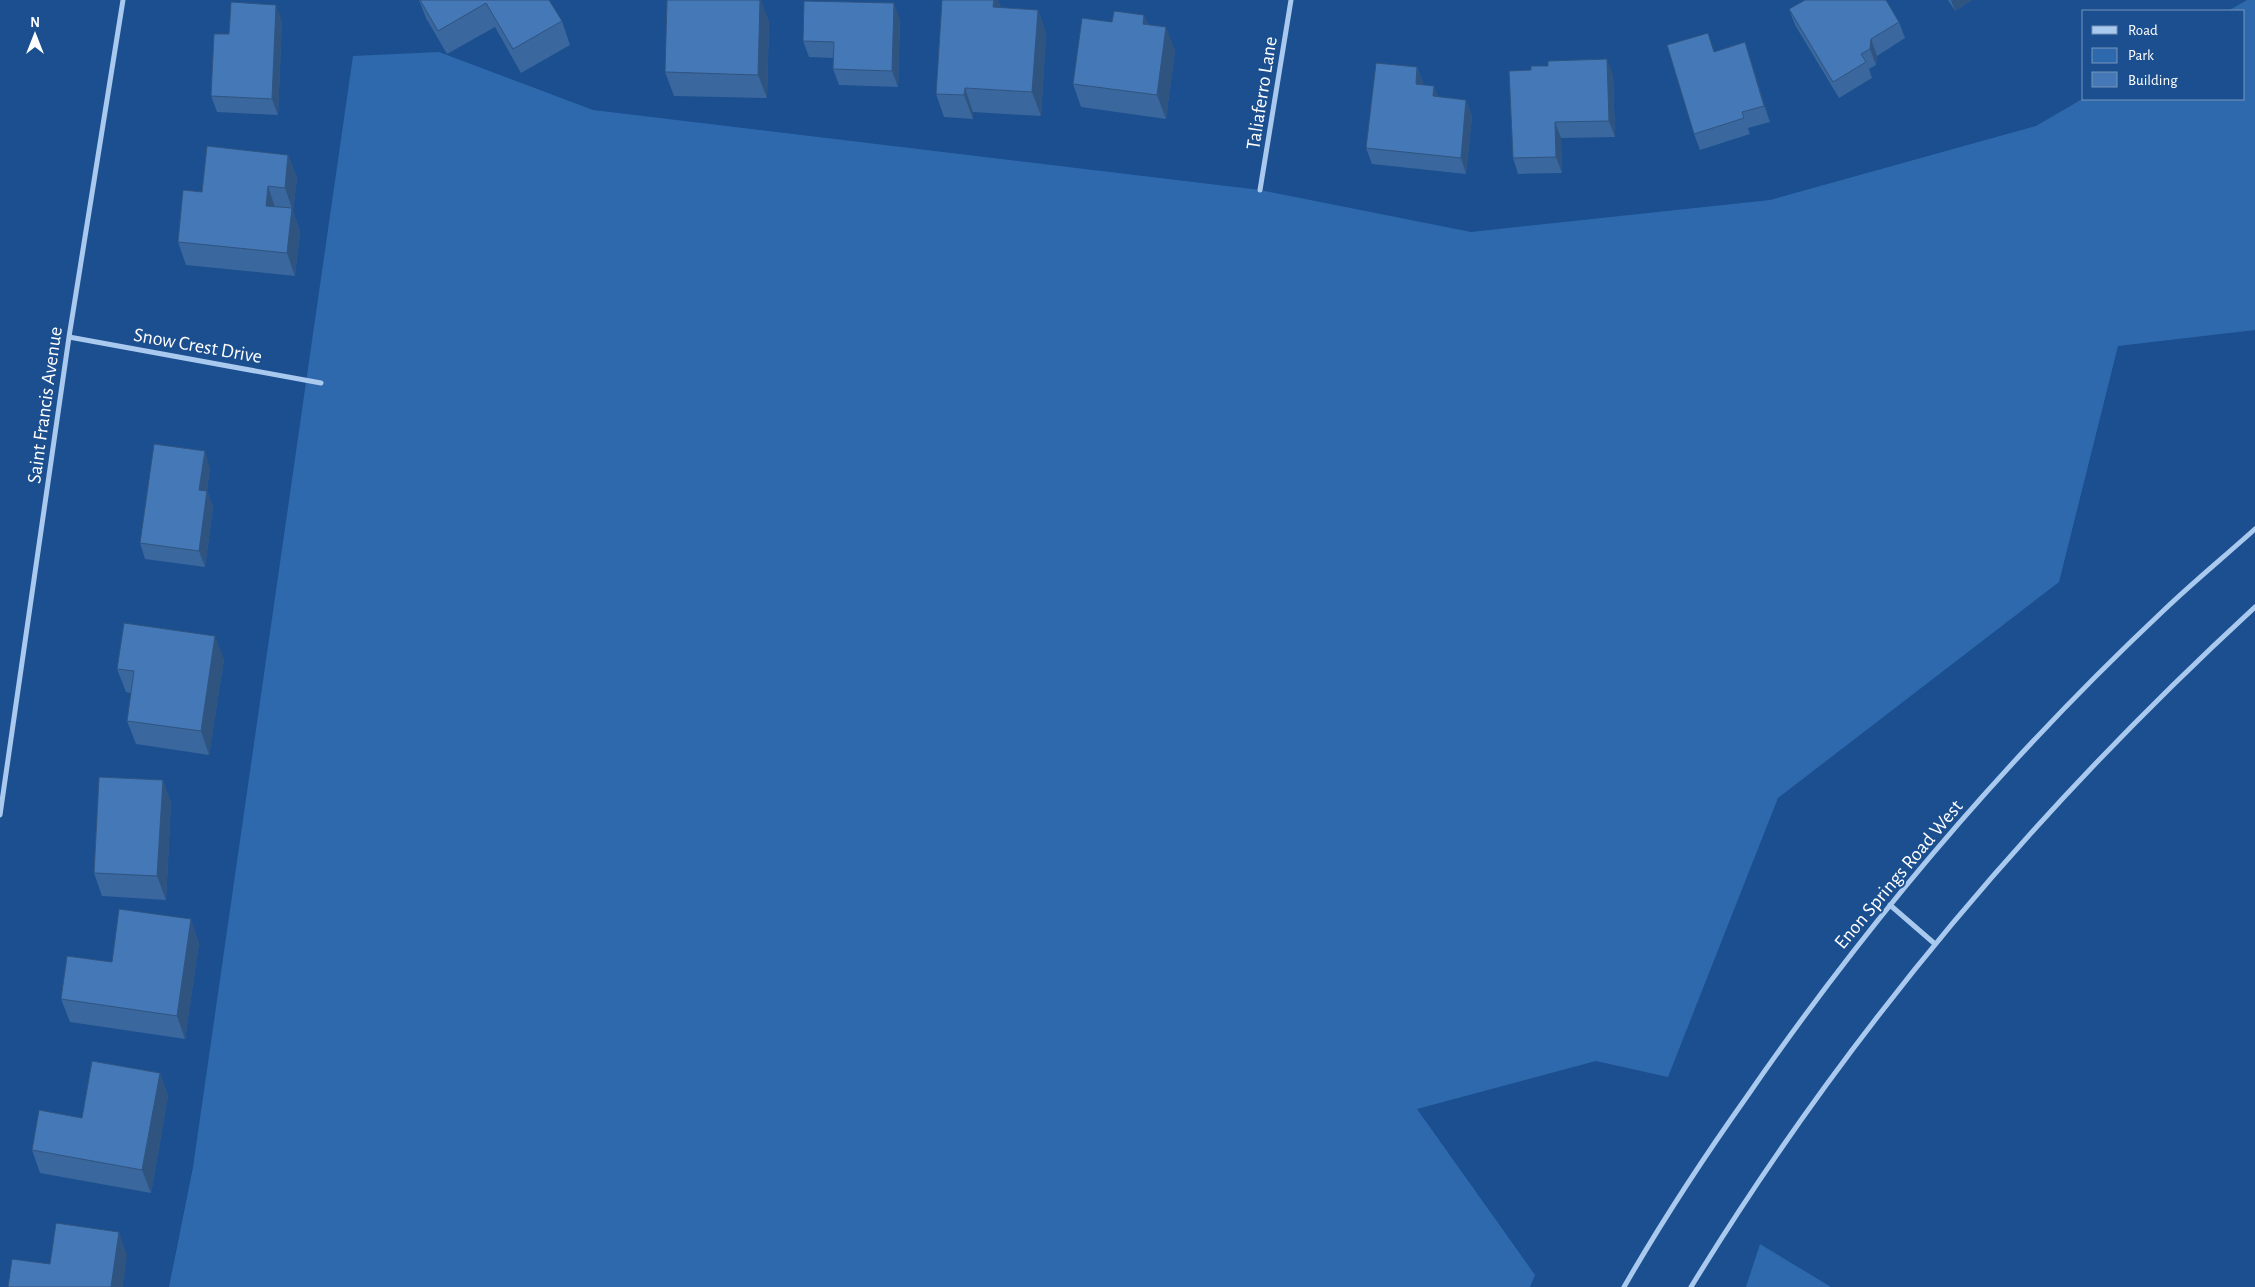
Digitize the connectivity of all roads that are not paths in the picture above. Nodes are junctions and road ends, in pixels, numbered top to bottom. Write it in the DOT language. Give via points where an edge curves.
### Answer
graph roads {
  1 [pos="123,0"];
  2 [pos="1291,0"];
  3 [pos="1260,190"];
  4 [pos="69,337"];
  5 [pos="321,383"];
  6 [pos="2255,529"];
  7 [pos="2255,607"];
  8 [pos="0,814"];
  9 [pos="1890,904"];
  10 [pos="1935,944"];
  11 [pos="1624,1287"];
  12 [pos="1691,1287"];
  1 -- 4 [label="street, Saint Francis Avenue"];
  2 -- 3 [label="street, Taliaferro Lane"];
  4 -- 5 [label="street, Snow Crest Drive"];
  4 -- 8 [label="street, Saint Francis Avenue"];
  6 -- 9 [label="street, Enon Springs Road West" via="2162,611 2098,675 1954,828"];
  7 -- 10 [label="street" via="2105,753"];
  9 -- 10 [label="street"];
  9 -- 11 [label="street, Enon Springs Road West" via="1800,1019 1701,1162"];
  10 -- 12 [label="street" via="1817,1097"];
}
